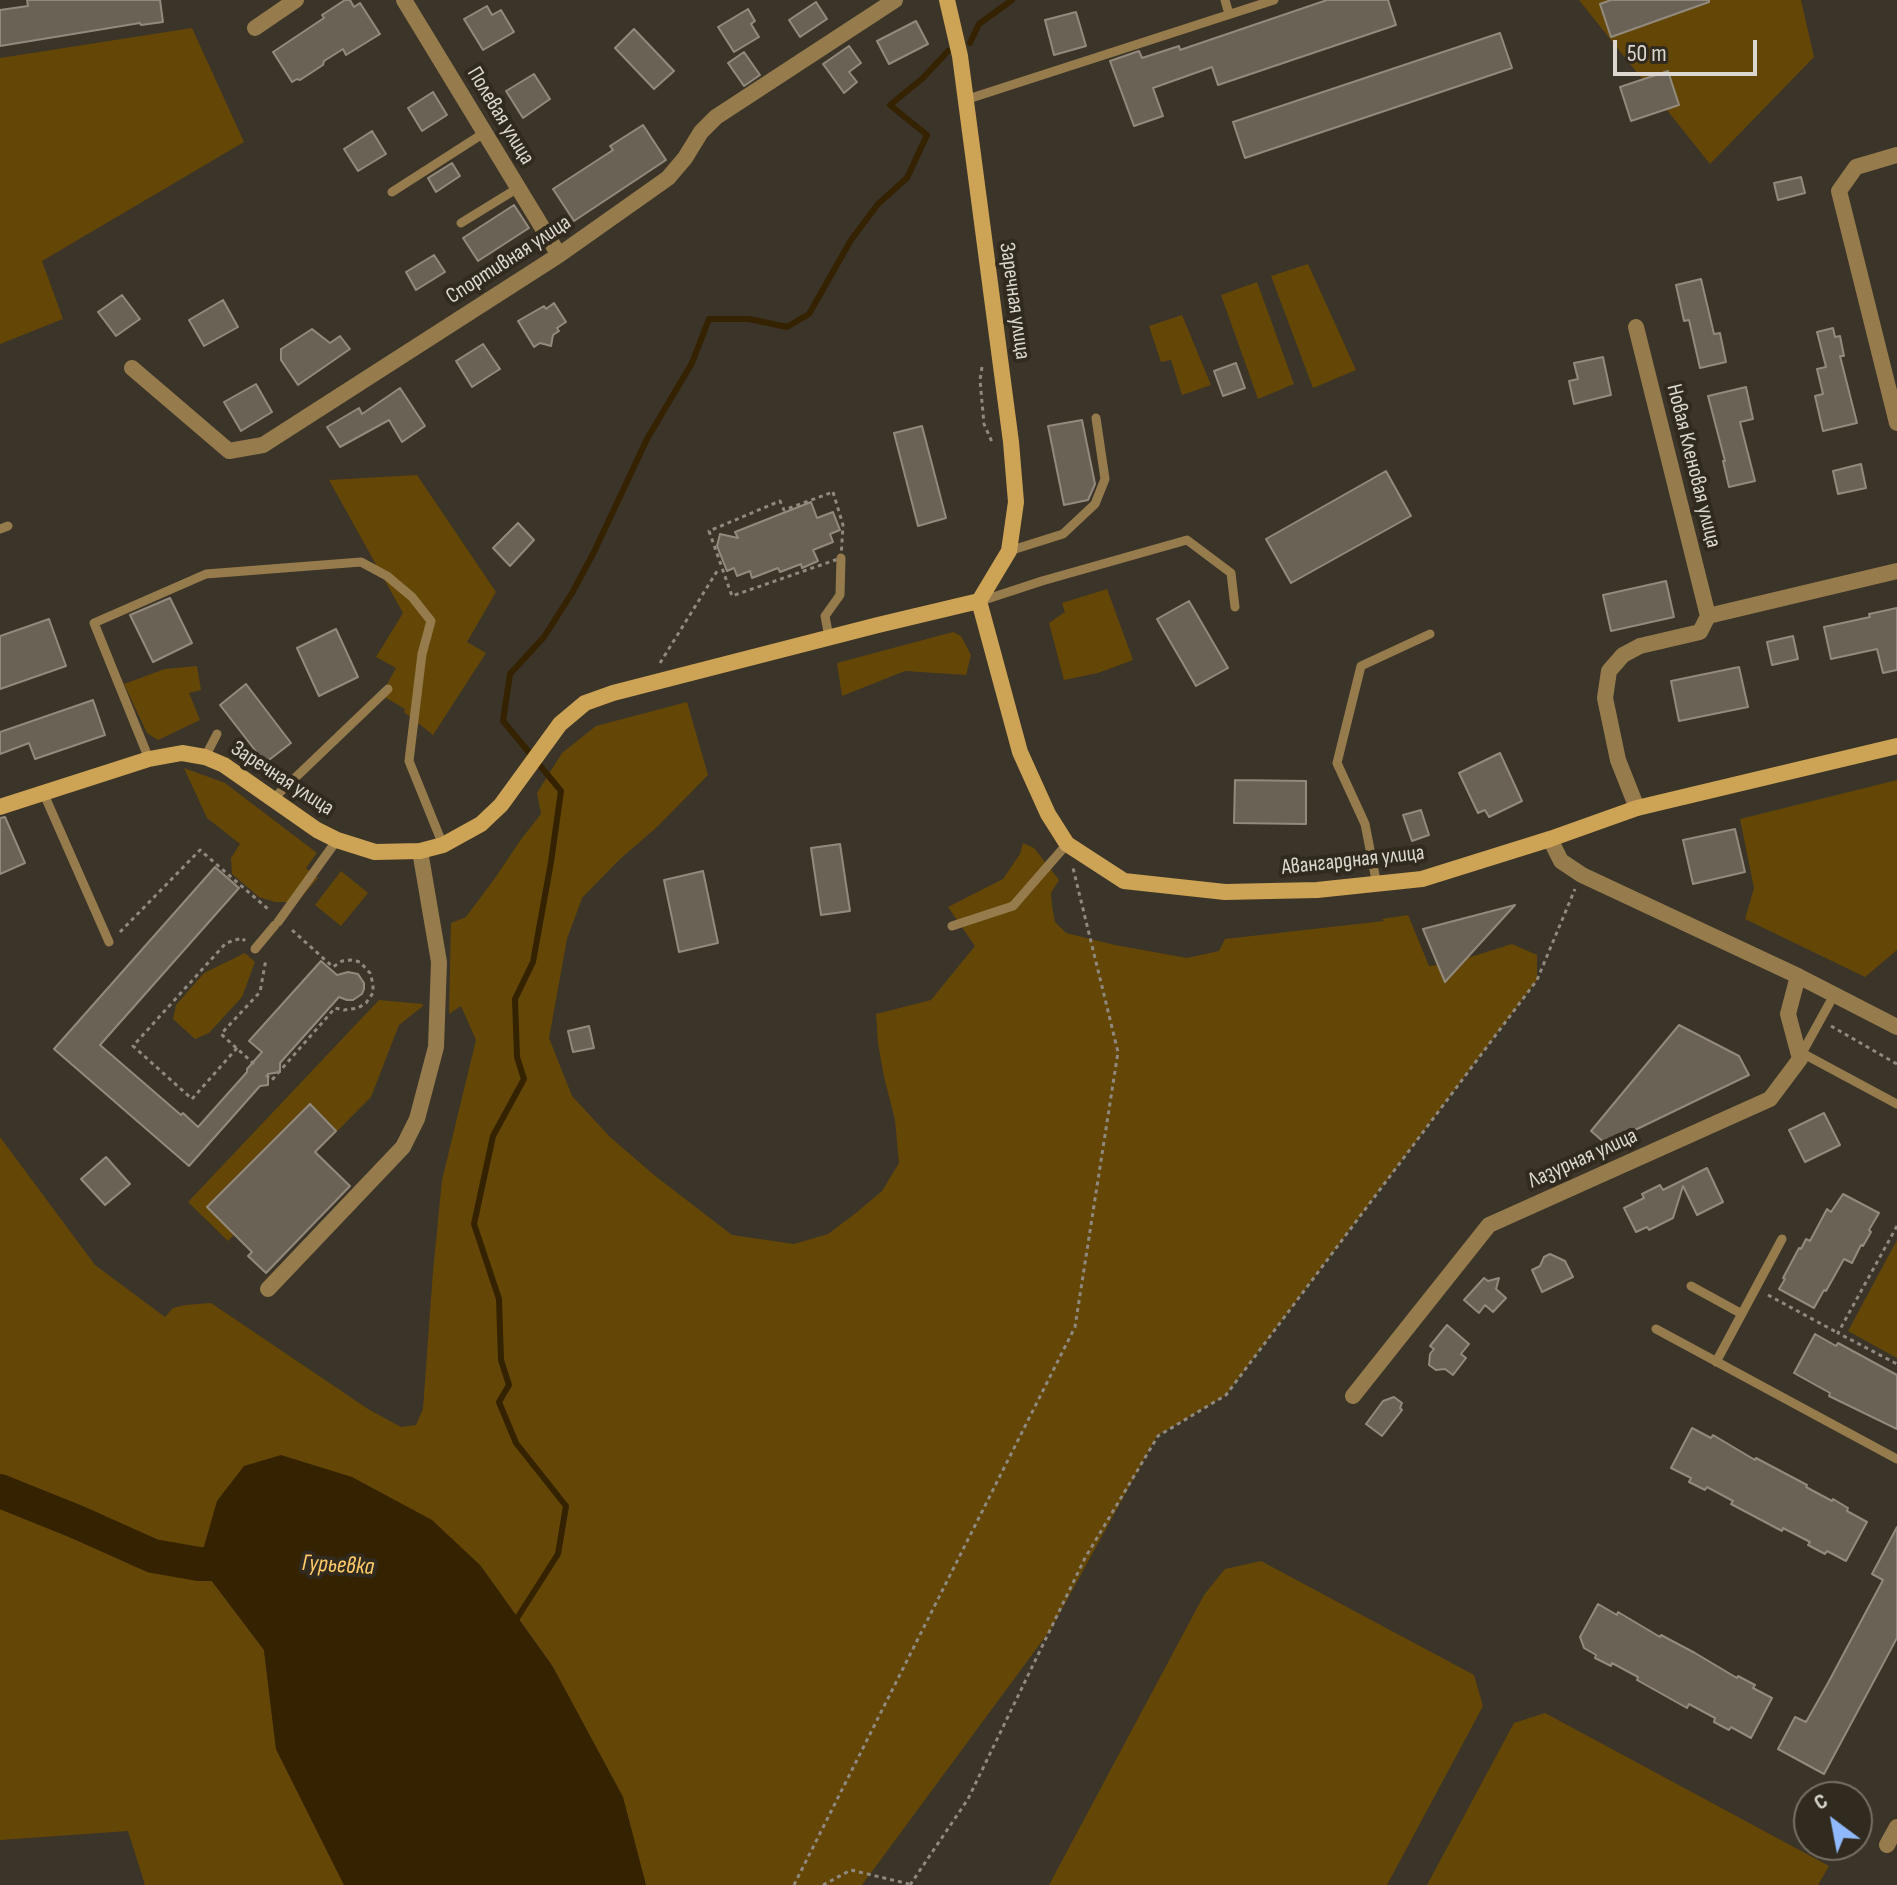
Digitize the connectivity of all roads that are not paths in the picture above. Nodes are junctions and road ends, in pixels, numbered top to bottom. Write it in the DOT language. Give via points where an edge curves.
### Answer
graph roads {
  1 [pos="296,0"];
  2 [pos="404,0"];
  3 [pos="895,0"];
  4 [pos="947,0"];
  5 [pos="1225,0"];
  6 [pos="1274,0"];
  7 [pos="1229,14"];
  8 [pos="255,28"];
  9 [pos="965,100"];
  10 [pos="484,133"];
  11 [pos="1897,155"];
  12 [pos="518,188"];
  13 [pos="392,192"];
  14 [pos="461,223"];
  15 [pos="559,255"];
  16 [pos="1636,327"];
  17 [pos="132,368"];
  18 [pos="1892,381"];
  19 [pos="1096,418"];
  20 [pos="1897,423"];
  21 [pos="1009,551"];
  22 [pos="841,558"];
  23 [pos="1897,571"];
  24 [pos="979,601"];
  25 [pos="1235,607"];
  26 [pos="1708,616"];
  27 [pos="1430,634"];
  28 [pos="829,637"];
  29 [pos="388,689"];
  30 [pos="217,734"];
  31 [pos="1897,746"];
  32 [pos="205,757"];
  33 [pos="149,759"];
  34 [pos="43,792"];
  35 [pos="273,799"];
  36 [pos="0,807"];
  37 [pos="1637,808"];
  38 [pos="1550,839"];
  39 [pos="337,840"];
  40 [pos="1067,844"];
  41 [pos="443,845"];
  42 [pos="420,851"];
  43 [pos="1377,885"];
  44 [pos="952,926"];
  45 [pos="109,942"];
  46 [pos="255,949"];
  47 [pos="1798,976"];
  48 [pos="1834,995"];
  49 [pos="1897,1027"];
  50 [pos="1897,1104"];
  51 [pos="1782,1239"];
  52 [pos="1691,1286"];
  53 [pos="268,1289"];
  54 [pos="1742,1314"];
  55 [pos="1656,1329"];
  56 [pos="1716,1362"];
  57 [pos="1353,1396"];
  58 [pos="1897,1459"];
  59 [pos="1897,1827"];
  60 [pos="1887,1845"];
  1 -- 8 [label="street"];
  2 -- 10 [label="street, Полевая улица"];
  3 -- 15 [label="street, Спортивная улица" via="716,117 668,178"];
  4 -- 9 [label="main road, Заречная улица"];
  5 -- 7 [label="lane"];
  6 -- 7 [label="lane"];
  7 -- 9 [label="lane"];
  9 -- 21 [label="main road, Заречная улица" via="1011,442 1016,502"];
  10 -- 12 [label="street, Полевая улица"];
  10 -- 13 [label="lane"];
  11 -- 18 [label="street" via="1856,167 1839,191"];
  12 -- 14 [label="lane"];
  12 -- 15 [label="street, Полевая улица"];
  15 -- 17 [label="street, Спортивная улица" via="263,445 229,451"];
  16 -- 26 [label="street, Новая Кленовая улица"];
  18 -- 20 [label="street"];
  19 -- 21 [label="lane" via="1105,479 1095,504 1063,534"];
  21 -- 24 [label="main road, Заречная улица"];
  22 -- 28 [label="lane" via="840,595 825,616"];
  23 -- 26 [label="street"];
  24 -- 25 [label="lane" via="1187,540 1231,573"];
  24 -- 28 [label="main road, Заречная улица"];
  24 -- 40 [label="main road, Авангардная улица" via="1020,752"];
  26 -- 37 [label="street" via="1700,632 1640,646 1609,671 1605,698 1618,760"];
  27 -- 43 [label="lane" via="1361,666 1337,763 1365,824"];
  28 -- 41 [label="main road, Заречная улица" via="585,703 560,724 501,805 481,824"];
  29 -- 35 [label="lane"];
  30 -- 32 [label="lane"];
  31 -- 37 [label="main road, Авангардная улица"];
  32 -- 33 [label="main road, Заречная улица" via="182,753"];
  32 -- 35 [label="main road, Заречная улица"];
  33 -- 34 [label="main road, Заречная улица"];
  33 -- 41 [label="lane" via="94,623 206,574 361,562 412,597 431,621 409,761"];
  34 -- 36 [label="main road, Заречная улица"];
  34 -- 45 [label="lane"];
  35 -- 39 [label="main road, Заречная улица"];
  37 -- 38 [label="main road, Авангардная улица"];
  38 -- 43 [label="main road, Авангардная улица" via="1422,879"];
  38 -- 47 [label="street" via="1561,861 1582,875"];
  39 -- 42 [label="main road, Заречная улица" via="375,852"];
  39 -- 46 [label="lane"];
  40 -- 43 [label="main road, Авангардная улица" via="1124,881 1225,892"];
  40 -- 44 [label="lane" via="1013,906"];
  41 -- 42 [label="main road, Заречная улица"];
  42 -- 53 [label="street" via="439,962 436,1047 417,1119 403,1147"];
  47 -- 48 [label="street"];
  47 -- 57 [label="street, Лазурная улица" via="1788,1014 1800,1059 1770,1099 1489,1225"];
  48 -- 49 [label="street"];
  48 -- 50 [label="lane" via="1802,1053"];
  51 -- 54 [label="lane"];
  52 -- 54 [label="lane"];
  54 -- 56 [label="lane"];
  55 -- 56 [label="lane"];
  56 -- 58 [label="lane"];
  59 -- 60 [label="street"];
}
